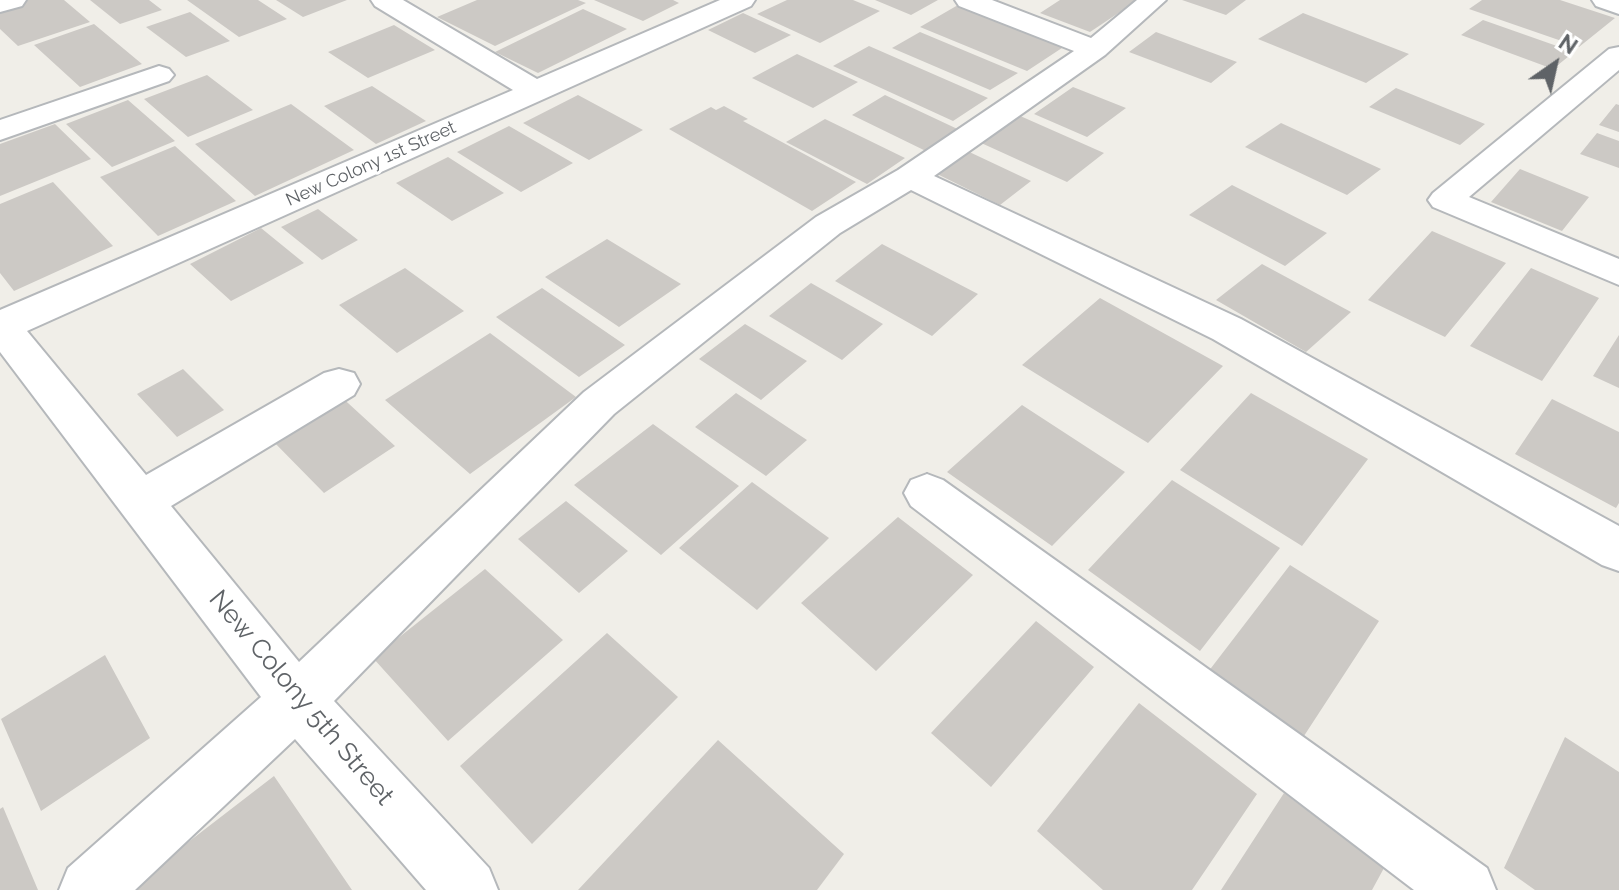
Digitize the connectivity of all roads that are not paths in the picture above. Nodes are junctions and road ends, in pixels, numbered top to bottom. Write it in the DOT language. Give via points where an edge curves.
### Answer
graph roads {
  1 [pos="13,0"];
  2 [pos="384,0"];
  3 [pos="742,0"];
  4 [pos="968,0"];
  5 [pos="1153,0"];
  6 [pos="1605,0"];
  7 [pos="0,4"];
  8 [pos="1619,6"];
  9 [pos="1095,49"];
  10 [pos="1619,55"];
  11 [pos="159,75"];
  12 [pos="536,91"];
  13 [pos="0,131"];
  14 [pos="910,177"];
  15 [pos="1619,273"];
  16 [pos="1,326"];
  17 [pos="339,384"];
  18 [pos="927,493"];
  19 [pos="140,501"];
  20 [pos="1619,550"];
  21 [pos="297,701"];
  22 [pos="90,890"];
  23 [pos="467,890"];
  24 [pos="1465,890"];
  1 -- 7 [label="street"];
  2 -- 12 [label="street"];
  3 -- 12 [label="street, New Colony 1st Street"];
  4 -- 9 [label="street"];
  5 -- 9 [label="street"];
  6 -- 8 [label="street"];
  9 -- 14 [label="street"];
  10 -- 15 [label="street" via="1445,200"];
  11 -- 13 [label="street"];
  12 -- 16 [label="street, New Colony 1st Street"];
  14 -- 20 [label="street" via="1227,329"];
  14 -- 21 [label="street" via="828,225 599,403"];
  16 -- 19 [label="street, New Colony 5th Street"];
  17 -- 19 [label="street"];
  18 -- 24 [label="street"];
  19 -- 21 [label="street, New Colony 5th Street"];
  21 -- 22 [label="street"];
  21 -- 23 [label="street, New Colony 5th Street"];
}
